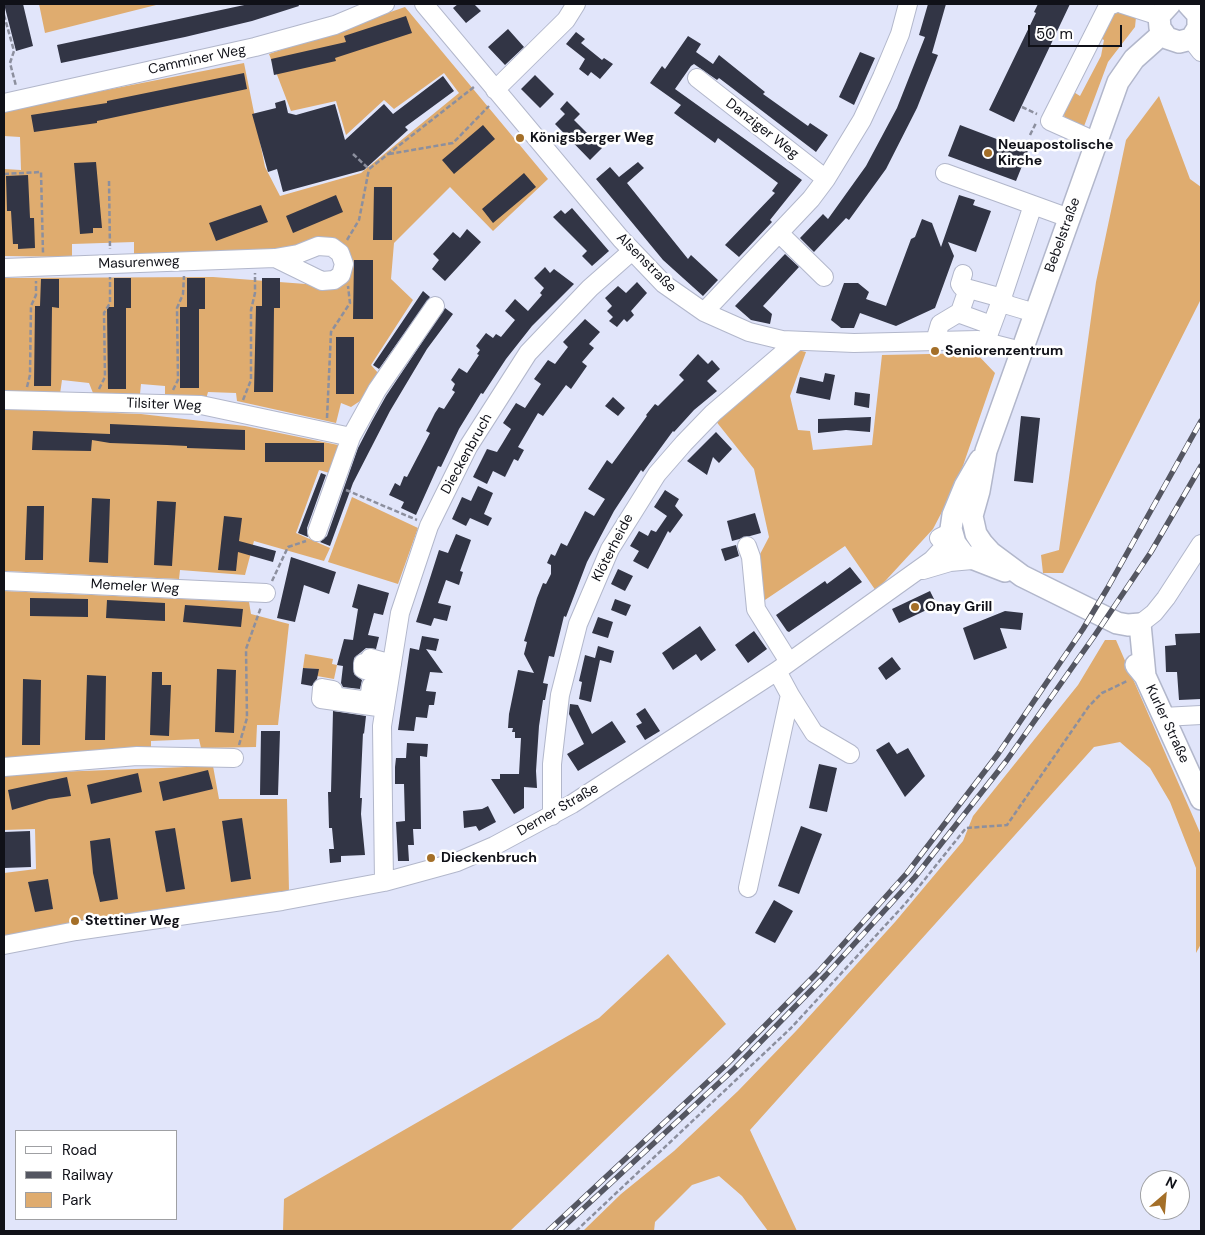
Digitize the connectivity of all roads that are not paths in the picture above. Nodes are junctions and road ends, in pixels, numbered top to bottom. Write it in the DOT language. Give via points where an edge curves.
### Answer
graph roads {
  1 [pos="385,4"];
  2 [pos="424,4"];
  3 [pos="576,4"];
  4 [pos="908,4"];
  5 [pos="1114,4"];
  6 [pos="1122,4"];
  7 [pos="1188,4"];
  8 [pos="1164,18"];
  9 [pos="1196,45"];
  10 [pos="697,78"];
  11 [pos="493,88"];
  12 [pos="12,101"];
  13 [pos="1097,142"];
  14 [pos="945,173"];
  15 [pos="826,180"];
  16 [pos="1034,205"];
  17 [pos="1069,218"];
  18 [pos="779,234"];
  19 [pos="632,251"];
  20 [pos="275,258"];
  21 [pos="4,268"];
  22 [pos="824,277"];
  23 [pos="1002,298"];
  24 [pos="435,306"];
  25 [pos="704,312"];
  26 [pos="958,313"];
  27 [pos="1035,313"];
  28 [pos="988,333"];
  29 [pos="935,341"];
  30 [pos="796,342"];
  31 [pos="1021,351"];
  32 [pos="4,400"];
  33 [pos="350,437"];
  34 [pos="986,451"];
  35 [pos="974,507"];
  36 [pos="317,532"];
  37 [pos="948,532"];
  38 [pos="1201,544"];
  39 [pos="747,546"];
  40 [pos="981,556"];
  41 [pos="911,574"];
  42 [pos="4,581"];
  43 [pos="266,593"];
  44 [pos="1134,625"];
  45 [pos="783,667"];
  46 [pos="390,676"];
  47 [pos="790,695"];
  48 [pos="385,708"];
  49 [pos="1201,716"];
  50 [pos="1164,717"];
  51 [pos="850,754"];
  52 [pos="234,758"];
  53 [pos="4,767"];
  54 [pos="1201,798"];
  55 [pos="552,816"];
  56 [pos="384,882"];
  57 [pos="748,888"];
  58 [pos="4,945"];
  1 -- 12 [label="street, Camminer Weg" via="335,25 255,48"];
  2 -- 11 [label="street, Alsenstraße"];
  3 -- 11 [label="street" via="566,20"];
  4 -- 15 [label="street" via="900,34 862,120"];
  5 -- 13 [label="street" via="1108,6 1050,121"];
  6 -- 8 [label="street"];
  7 -- 9 [label="main road" via="1200,22"];
  8 -- 9 [label="main road" via="1167,38"];
  8 -- 13 [label="main road, Bebelstraße" via="1118,82"];
  10 -- 15 [label="street, Danziger Weg"];
  11 -- 19 [label="street, Alsenstraße"];
  13 -- 17 [label="main road, Bebelstraße"];
  14 -- 16 [label="street"];
  15 -- 18 [label="street"];
  16 -- 17 [label="street"];
  16 -- 23 [label="street"];
  17 -- 27 [label="main road, Bebelstraße"];
  18 -- 22 [label="street"];
  18 -- 25 [label="street"];
  19 -- 25 [label="street, Alsenstraße" via="664,284"];
  19 -- 46 [label="street, Dieckenbruch" via="590,288 528,353 468,447 429,526 400,613"];
  20 -- 20 [label="street, Masurenweg" via="318,246 332,247 340,253 344,264 341,275 334,280 322,281"];
  20 -- 21 [label="street, Masurenweg"];
  23 -- 26 [label="street" via="965,281"];
  23 -- 27 [label="street" via="1008,304"];
  23 -- 28 [label="street"];
  24 -- 33 [label="street"];
  25 -- 30 [label="street, Alsenstraße" via="749,332"];
  26 -- 28 [label="street"];
  26 -- 29 [label="street" via="940,324"];
  27 -- 31 [label="main road, Bebelstraße"];
  28 -- 29 [label="street, Alsenstraße"];
  28 -- 31 [label="street, Alsenstraße"];
  29 -- 30 [label="street, Alsenstraße"];
  30 -- 55 [label="street, Klöterheide" via="713,412 684,443 657,474 610,549 578,624 560,695 552,764"];
  31 -- 34 [label="main road, Bebelstraße"];
  32 -- 33 [label="street, Tilsiter Weg" via="201,405"];
  33 -- 36 [label="street"];
  34 -- 35 [label="main road, Bebelstraße"];
  34 -- 37 [label="main road, Bebelstraße" via="965,486"];
  35 -- 37 [label="main road"];
  35 -- 40 [label="main road" via="973,525"];
  37 -- 40 [label="main road" via="968,541"];
  37 -- 41 [label="street, Derner Straße" via="932,560"];
  38 -- 44 [label="street" via="1160,605"];
  39 -- 45 [label="street" via="756,609"];
  40 -- 41 [label="street, Derner Straße"];
  40 -- 44 [label="main road" via="1093,612"];
  41 -- 45 [label="street, Derner Straße"];
  42 -- 43 [label="street, Memeler Weg"];
  44 -- 50 [label="main road, Kurler Straße" via="1136,666"];
  45 -- 47 [label="street"];
  45 -- 55 [label="street, Derner Straße"];
  46 -- 48 [label="street, Dieckenbruch"];
  46 -- 48 [label="street" via="371,686 369,701 339,697 332,694 333,690 322,688 321,699"];
  47 -- 51 [label="street" via="814,733"];
  47 -- 57 [label="street"];
  48 -- 56 [label="street, Dieckenbruch" via="382,726"];
  49 -- 50 [label="street"];
  50 -- 54 [label="main road, Kurler Straße"];
  52 -- 53 [label="street" via="137,756"];
  55 -- 56 [label="street, Derner Straße" via="457,862"];
  56 -- 58 [label="street, Derner Straße"];
}
